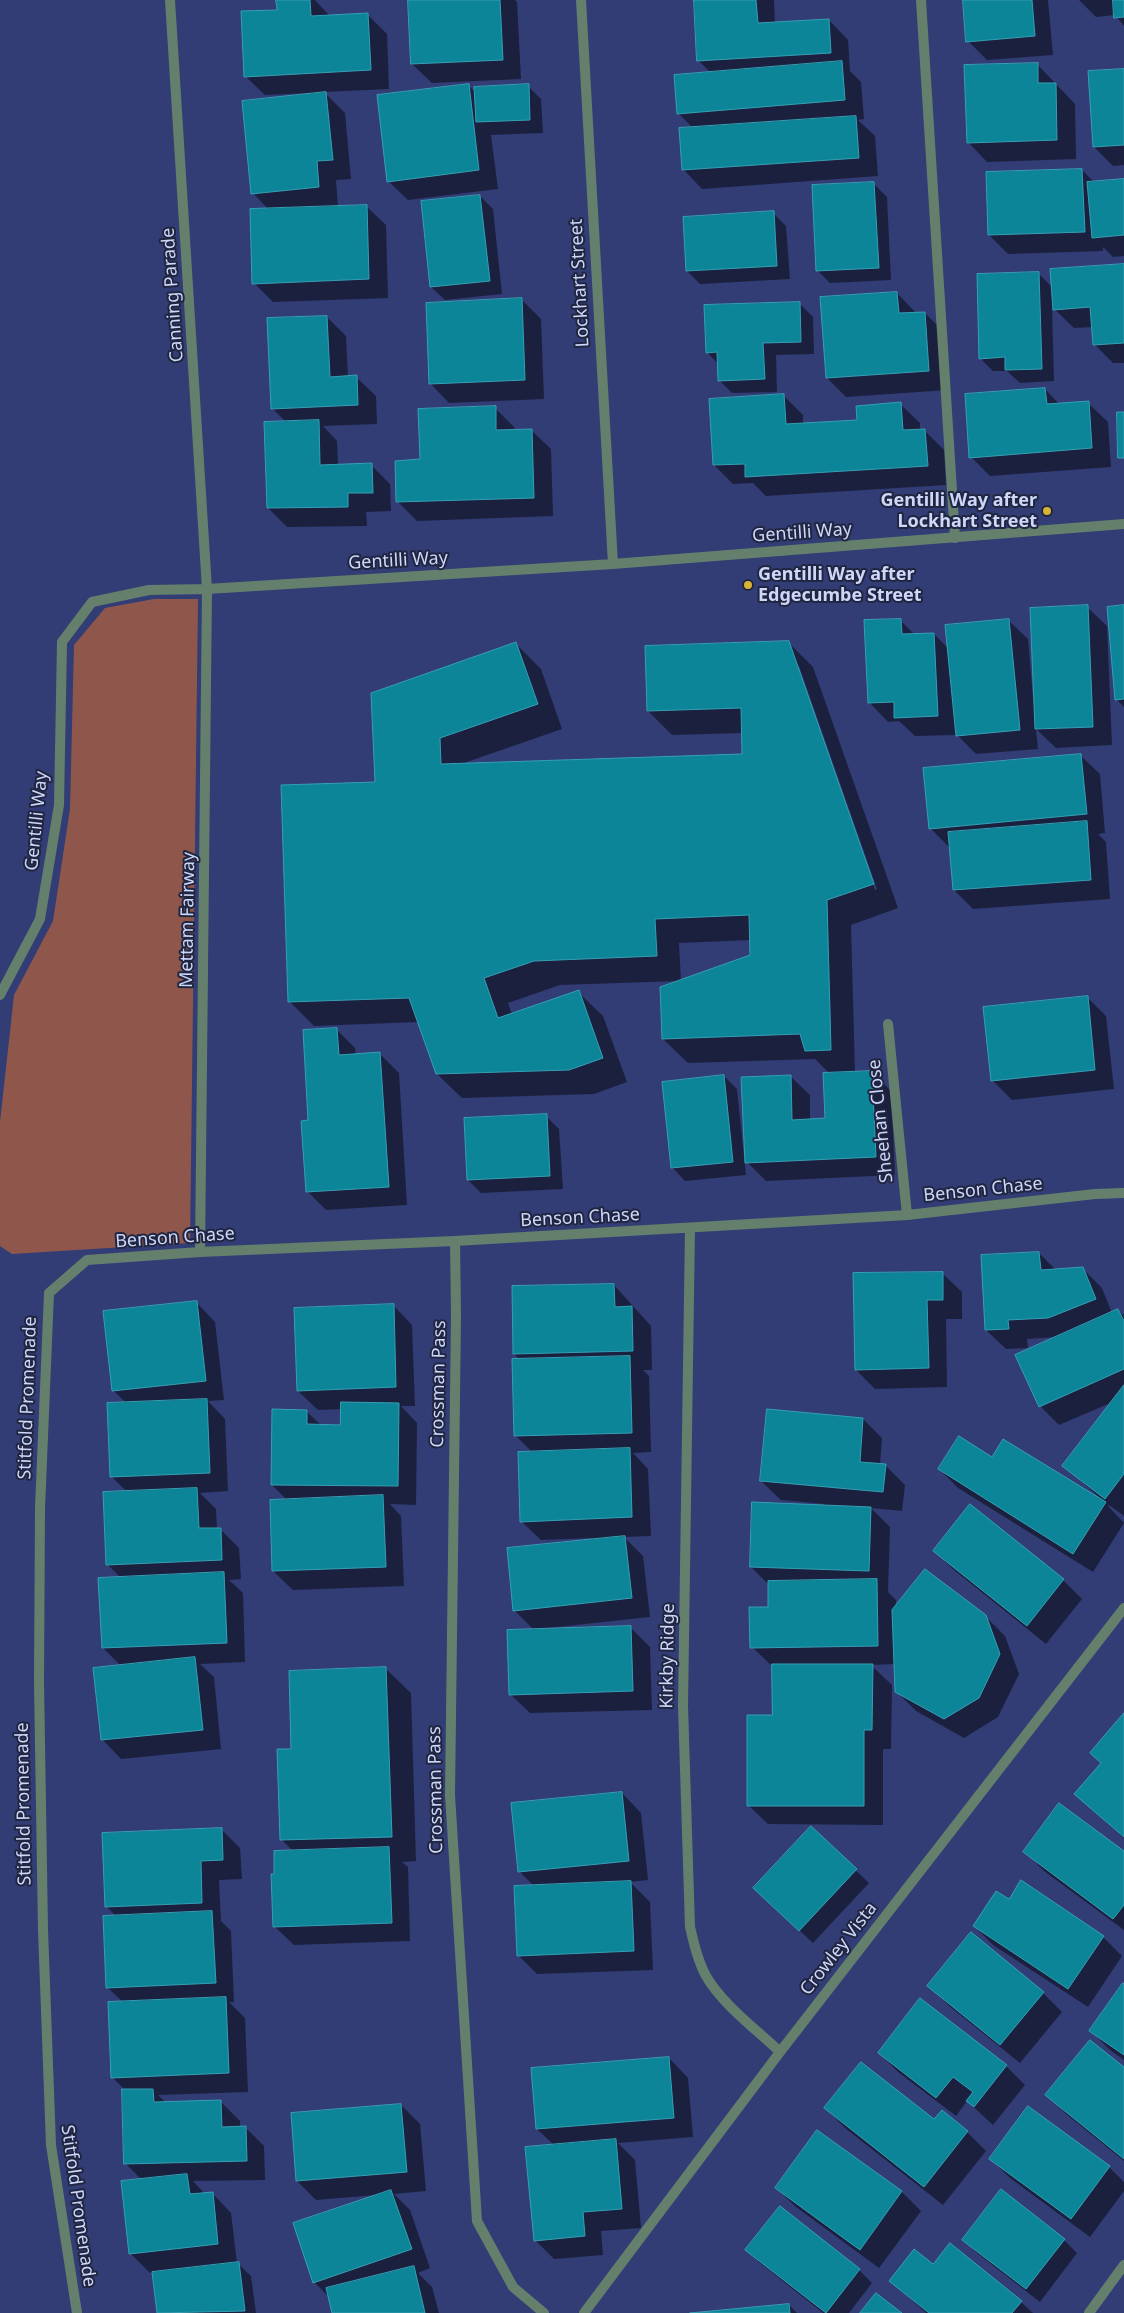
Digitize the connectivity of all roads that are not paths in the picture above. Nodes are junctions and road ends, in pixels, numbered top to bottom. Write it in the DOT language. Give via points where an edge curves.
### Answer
graph roads {
  1 [pos="170,0"];
  2 [pos="581,0"];
  3 [pos="921,0"];
  4 [pos="1123,525"];
  5 [pos="955,538"];
  6 [pos="613,564"];
  7 [pos="208,589"];
  8 [pos="0,995"];
  9 [pos="888,1024"];
  10 [pos="1124,1193"];
  11 [pos="907,1215"];
  12 [pos="690,1228"];
  13 [pos="455,1241"];
  14 [pos="200,1252"];
  15 [pos="49,1293"];
  16 [pos="1124,1608"];
  17 [pos="780,2052"];
  18 [pos="1124,2265"];
  19 [pos="77,2313"];
  20 [pos="544,2313"];
  21 [pos="584,2313"];
  22 [pos="1089,2313"];
  1 -- 7 [label="street, Canning Parade"];
  2 -- 6 [label="street, Lockhart Street"];
  3 -- 5 [label="street"];
  4 -- 5 [label="street, Gentilli Way"];
  5 -- 6 [label="street, Gentilli Way"];
  6 -- 7 [label="street, Gentilli Way"];
  7 -- 8 [label="street, Gentilli Way" via="149,590 92,602 62,642 59,805 40,919"];
  7 -- 14 [label="street, Mettam Fairway"];
  9 -- 11 [label="street, Sheehan Close"];
  10 -- 11 [label="street, Benson Chase"];
  11 -- 12 [label="street, Benson Chase"];
  12 -- 13 [label="street, Benson Chase"];
  12 -- 17 [label="street, Kirkby Ridge" via="683,1706 690,1928 706,1977 723,1998"];
  13 -- 14 [label="street, Benson Chase"];
  13 -- 20 [label="street, Crossman Pass" via="450,1795 477,2221 513,2287"];
  14 -- 15 [label="street, Benson Chase" via="87,1260"];
  15 -- 19 [label="street, Stitfold Promenade" via="40,1518 43,1930 51,2145"];
  16 -- 17 [label="street, Crowley Vista"];
  17 -- 21 [label="street, Crowley Vista"];
  18 -- 22 [label="street"];
}
